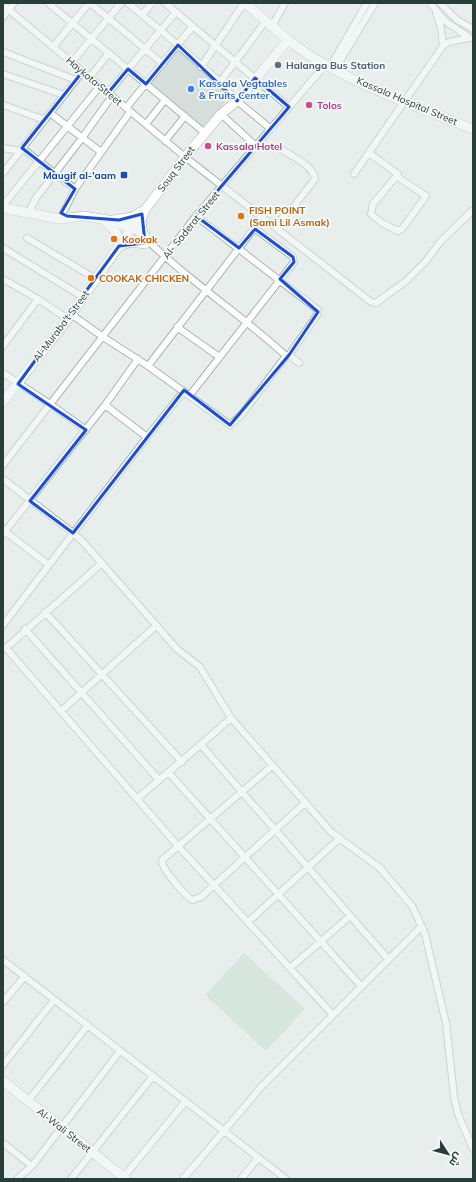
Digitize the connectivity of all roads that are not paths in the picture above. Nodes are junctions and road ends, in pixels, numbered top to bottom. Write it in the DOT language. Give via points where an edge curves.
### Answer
graph roads {
  1 [pos="14,3"];
  2 [pos="48,3"];
  3 [pos="90,3"];
  4 [pos="121,3"];
  5 [pos="128,3"];
  6 [pos="152,3"];
  7 [pos="165,3"];
  8 [pos="244,3"];
  9 [pos="285,3"];
  10 [pos="367,3"];
  11 [pos="375,3"];
  12 [pos="430,3"];
  13 [pos="440,3"];
  14 [pos="3,5"];
  15 [pos="8,10"];
  16 [pos="176,12"];
  17 [pos="436,12"];
  18 [pos="142,15"];
  19 [pos="3,17"];
  20 [pos="108,18"];
  21 [pos="72,23"];
  22 [pos="269,24"];
  23 [pos="194,26"];
  24 [pos="473,29"];
  25 [pos="160,30"];
  26 [pos="471,38"];
  27 [pos="91,39"];
  28 [pos="288,40"];
  29 [pos="178,46"];
  30 [pos="443,46"];
  31 [pos="53,47"];
  32 [pos="216,47"];
  33 [pos="145,48"];
  34 [pos="3,52"];
  35 [pos="109,53"];
  36 [pos="72,62"];
  37 [pos="235,63"];
  38 [pos="163,64"];
  39 [pos="201,67"];
  40 [pos="330,67"];
  41 [pos="128,69"];
  42 [pos="83,71"];
  43 [pos="3,74"];
  44 [pos="90,77"];
  45 [pos="255,78"];
  46 [pos="76,80"];
  47 [pos="220,82"];
  48 [pos="146,84"];
  49 [pos="100,86"];
  50 [pos="64,95"];
  51 [pos="110,95"];
  52 [pos="165,100"];
  53 [pos="237,101"];
  54 [pos="405,101"];
  55 [pos="3,105"];
  56 [pos="289,106"];
  57 [pos="128,110"];
  58 [pos="50,113"];
  59 [pos="221,114"];
  60 [pos="184,116"];
  61 [pos="45,120"];
  62 [pos="146,124"];
  63 [pos="68,127"];
  64 [pos="271,129"];
  65 [pos="473,129"];
  66 [pos="205,133"];
  67 [pos="82,138"];
  68 [pos="165,141"];
  69 [pos="257,147"];
  70 [pos="3,148"];
  71 [pos="279,148"];
  72 [pos="21,150"];
  73 [pos="100,152"];
  74 [pos="369,153"];
  75 [pos="185,157"];
  76 [pos="38,161"];
  77 [pos="3,173"];
  78 [pos="354,174"];
  79 [pos="398,174"];
  80 [pos="55,176"];
  81 [pos="223,185"];
  82 [pos="74,189"];
  83 [pos="4,205"];
  84 [pos="30,210"];
  85 [pos="145,210"];
  86 [pos="473,210"];
  87 [pos="63,216"];
  88 [pos="196,216"];
  89 [pos="107,220"];
  90 [pos="274,226"];
  91 [pos="130,230"];
  92 [pos="27,238"];
  93 [pos="146,242"];
  94 [pos="120,244"];
  95 [pos="3,248"];
  96 [pos="239,248"];
  97 [pos="165,256"];
  98 [pos="96,279"];
  99 [pos="280,279"];
  100 [pos="4,282"];
  101 [pos="206,290"];
  102 [pos="83,297"];
  103 [pos="38,299"];
  104 [pos="69,317"];
  105 [pos="246,322"];
  106 [pos="177,327"];
  107 [pos="102,338"];
  108 [pos="3,346"];
  109 [pos="218,356"];
  110 [pos="288,356"];
  111 [pos="138,359"];
  112 [pos="299,362"];
  113 [pos="148,366"];
  114 [pos="3,373"];
  115 [pos="18,384"];
  116 [pos="184,391"];
  117 [pos="190,395"];
  118 [pos="3,402"];
  119 [pos="50,404"];
  120 [pos="105,405"];
  121 [pos="86,430"];
  122 [pos="146,437"];
  123 [pos="3,465"];
  124 [pos="3,479"];
  125 [pos="30,501"];
  126 [pos="4,532"];
  127 [pos="73,532"];
  128 [pos="102,563"];
  129 [pos="49,565"];
  130 [pos="45,612"];
  131 [pos="3,625"];
  132 [pos="158,625"];
  133 [pos="25,629"];
  134 [pos="102,675"];
  135 [pos="82,693"];
  136 [pos="61,711"];
  137 [pos="231,718"];
  138 [pos="201,745"];
  139 [pos="182,762"];
  140 [pos="272,766"];
  141 [pos="168,772"];
  142 [pos="159,780"];
  143 [pos="241,792"];
  144 [pos="137,798"];
  145 [pos="305,803"];
  146 [pos="211,818"];
  147 [pos="275,831"];
  148 [pos="340,838"];
  149 [pos="178,846"];
  150 [pos="245,857"];
  151 [pos="307,868"];
  152 [pos="213,885"];
  153 [pos="279,894"];
  154 [pos="349,916"];
  155 [pos="248,922"];
  156 [pos="422,926"];
  157 [pos="320,941"];
  158 [pos="388,959"];
  159 [pos="3,960"];
  160 [pos="290,968"];
  161 [pos="25,976"];
  162 [pos="361,986"];
  163 [pos="54,1000"];
  164 [pos="3,1002"];
  165 [pos="333,1015"];
  166 [pos="88,1025"];
  167 [pos="120,1051"];
  168 [pos="3,1065"];
  169 [pos="153,1076"];
  170 [pos="3,1081"];
  171 [pos="28,1101"];
  172 [pos="185,1102"];
  173 [pos="62,1129"];
  174 [pos="222,1131"];
  175 [pos="3,1143"];
  176 [pos="473,1149"];
  177 [pos="92,1152"];
  178 [pos="258,1158"];
  179 [pos="32,1166"];
  180 [pos="124,1178"];
  181 [pos="17,1179"];
  182 [pos="71,1179"];
  183 [pos="183,1179"];
  184 [pos="241,1179"];
  185 [pos="286,1179"];
  1 -- 15 [label="street"];
  2 -- 21 [label="street"];
  3 -- 20 [label="street"];
  3 -- 21 [label="street"];
  4 -- 20 [label="street"];
  5 -- 18 [label="street"];
  6 -- 18 [label="street"];
  7 -- 16 [label="street"];
  8 -- 22 [label="main road, Kassala Hospital Street"];
  8 -- 32 [label="street"];
  9 -- 22 [label="street"];
  10 -- 40 [label="street"];
  11 -- 40 [label="street"];
  12 -- 17 [label="street"];
  13 -- 24 [label="street" via="457,20"];
  14 -- 15 [label="street, Haykota Street"];
  15 -- 19 [label="street"];
  15 -- 31 [label="street, Haykota Street"];
  16 -- 23 [label="street"];
  16 -- 25 [label="street"];
  17 -- 26 [label="street" via="453,28"];
  17 -- 30 [label="street"];
  18 -- 25 [label="street"];
  20 -- 27 [label="street"];
  20 -- 33 [label="street"];
  21 -- 27 [label="street"];
  21 -- 31 [label="street"];
  22 -- 28 [label="main road, Kassala Hospital Street"];
  22 -- 37 [label="street"];
  23 -- 29 [label="street"];
  23 -- 32 [label="street"];
  25 -- 29 [label="street"];
  25 -- 33 [label="street"];
  26 -- 30 [label="street" via="449,42"];
  27 -- 35 [label="street"];
  27 -- 36 [label="street"];
  28 -- 40 [label="main road, Kassala Hospital Street"];
  28 -- 45 [label="main road, Souq Street"];
  29 -- 38 [label="street"];
  29 -- 39 [label="street"];
  30 -- 54 [label="street"];
  31 -- 36 [label="street, Haykota Street"];
  32 -- 37 [label="street"];
  32 -- 39 [label="street"];
  33 -- 38 [label="street"];
  33 -- 41 [label="street"];
  34 -- 46 [label="street"];
  35 -- 41 [label="street"];
  35 -- 44 [label="street"];
  36 -- 42 [label="street, Haykota Street"];
  37 -- 45 [label="street"];
  37 -- 47 [label="street"];
  38 -- 48 [label="street"];
  39 -- 47 [label="street"];
  40 -- 54 [label="main road, Kassala Hospital Street"];
  40 -- 56 [label="street, Al- Saderat Street"];
  41 -- 48 [label="street"];
  41 -- 51 [label="street"];
  42 -- 44 [label="street, Haykota Street"];
  42 -- 46 [label="street"];
  43 -- 50 [label="street"];
  44 -- 49 [label="street, Haykota Street"];
  45 -- 53 [label="main road, Souq Street"];
  45 -- 56 [label="street"];
  46 -- 50 [label="street"];
  47 -- 53 [label="street"];
  48 -- 52 [label="street"];
  48 -- 57 [label="street"];
  49 -- 51 [label="street, Haykota Street"];
  49 -- 63 [label="street"];
  50 -- 58 [label="street"];
  51 -- 57 [label="street, Haykota Street"];
  51 -- 67 [label="street"];
  52 -- 60 [label="street"];
  52 -- 62 [label="street"];
  53 -- 59 [label="main road, Souq Street"];
  53 -- 64 [label="street"];
  54 -- 65 [label="main road, Kassala Hospital Street"];
  54 -- 74 [label="street"];
  55 -- 61 [label="street"];
  56 -- 64 [label="street, Al- Saderat Street"];
  57 -- 62 [label="street, Haykota Street"];
  57 -- 73 [label="street"];
  58 -- 61 [label="street"];
  58 -- 63 [label="street"];
  59 -- 66 [label="main road, Souq Street"];
  59 -- 69 [label="street"];
  60 -- 66 [label="street"];
  60 -- 68 [label="street"];
  61 -- 72 [label="street"];
  62 -- 68 [label="street, Haykota Street"];
  63 -- 67 [label="street"];
  63 -- 76 [label="street"];
  64 -- 69 [label="street, Al- Saderat Street"];
  66 -- 75 [label="main road, Souq Street"];
  67 -- 73 [label="street"];
  67 -- 80 [label="street"];
  68 -- 75 [label="street, Haykota Street"];
  69 -- 81 [label="street, Al- Saderat Street"];
  70 -- 72 [label="street"];
  71 -- 90 [label="street" via="311,170 315,179"];
  72 -- 76 [label="street"];
  72 -- 77 [label="street"];
  73 -- 82 [label="street"];
  74 -- 78 [label="street"];
  74 -- 79 [label="street"];
  75 -- 81 [label="street, Haykota Street"];
  75 -- 85 [label="main road, Souq Street"];
  76 -- 80 [label="street"];
  76 -- 83 [label="street"];
  79 -- 79 [label="street" via="396,176 426,196 398,231 371,214 374,204 388,186"];
  80 -- 82 [label="street"];
  80 -- 84 [label="street" via="36,198"];
  81 -- 88 [label="street, Al- Saderat Street"];
  81 -- 90 [label="street, Haykota Street"];
  82 -- 87 [label="street"];
  83 -- 84 [label="main road"];
  84 -- 87 [label="main road"];
  85 -- 89 [label="main road" via="126,218"];
  85 -- 91 [label="main road, Al-Muraba't Street"];
  85 -- 93 [label="main road" via="141,225"];
  86 -- 90 [label="street, Haykota Street" via="406,281 376,303 371,302"];
  87 -- 89 [label="main road"];
  88 -- 96 [label="street"];
  88 -- 97 [label="street, Al- Saderat Street"];
  89 -- 91 [label="main road"];
  89 -- 94 [label="main road" via="117,234"];
  91 -- 93 [label="street"];
  91 -- 94 [label="main road, Al-Muraba't Street"];
  92 -- 98 [label="street"];
  93 -- 94 [label="main road"];
  93 -- 97 [label="street"];
  94 -- 98 [label="main road, Al-Muraba't Street"];
  95 -- 102 [label="street"];
  96 -- 99 [label="street"];
  96 -- 99 [label="street" via="253,230 258,230 294,259"];
  96 -- 101 [label="street"];
  97 -- 101 [label="street"];
  97 -- 107 [label="street, Al- Saderat Street"];
  98 -- 102 [label="main road, Al-Muraba't Street"];
  99 -- 105 [label="street"];
  99 -- 110 [label="street" via="318,310"];
  100 -- 103 [label="street"];
  101 -- 105 [label="street"];
  101 -- 106 [label="street"];
  102 -- 104 [label="main road, Al-Muraba't Street"];
  103 -- 104 [label="street"];
  103 -- 108 [label="street"];
  104 -- 107 [label="street"];
  104 -- 115 [label="main road, Al-Muraba't Street"];
  105 -- 109 [label="street"];
  105 -- 110 [label="street"];
  106 -- 109 [label="street"];
  106 -- 113 [label="street"];
  107 -- 111 [label="street"];
  107 -- 119 [label="street, Al- Saderat Street"];
  109 -- 117 [label="street"];
  110 -- 112 [label="street"];
  110 -- 117 [label="street" via="230,425"];
  111 -- 113 [label="street"];
  111 -- 120 [label="street"];
  113 -- 116 [label="street"];
  114 -- 115 [label="street"];
  115 -- 118 [label="main road, Al-Muraba't Street"];
  115 -- 119 [label="street"];
  116 -- 117 [label="street"];
  116 -- 122 [label="street"];
  119 -- 121 [label="street"];
  119 -- 123 [label="street, Al- Saderat Street"];
  120 -- 121 [label="street"];
  120 -- 122 [label="street"];
  121 -- 125 [label="street"];
  122 -- 127 [label="street"];
  124 -- 125 [label="street"];
  125 -- 126 [label="street"];
  125 -- 127 [label="street"];
  126 -- 129 [label="street"];
  127 -- 128 [label="street"];
  127 -- 129 [label="street"];
  128 -- 130 [label="street"];
  128 -- 132 [label="street"];
  129 -- 131 [label="street"];
  130 -- 133 [label="street"];
  130 -- 134 [label="street"];
  132 -- 134 [label="street"];
  132 -- 137 [label="street" via="177,649 200,667"];
  133 -- 135 [label="street"];
  133 -- 136 [label="street" via="6,648"];
  134 -- 135 [label="street"];
  134 -- 139 [label="street"];
  135 -- 136 [label="street"];
  135 -- 142 [label="street"];
  136 -- 144 [label="street"];
  137 -- 138 [label="street"];
  137 -- 140 [label="street"];
  138 -- 139 [label="street"];
  138 -- 143 [label="street"];
  139 -- 141 [label="street"];
  140 -- 143 [label="street"];
  140 -- 145 [label="street"];
  141 -- 142 [label="street"];
  141 -- 146 [label="street"];
  142 -- 144 [label="street"];
  143 -- 146 [label="street"];
  143 -- 147 [label="street"];
  144 -- 149 [label="street"];
  145 -- 147 [label="street"];
  145 -- 148 [label="street" via="331,832"];
  146 -- 149 [label="street"];
  146 -- 150 [label="street"];
  147 -- 150 [label="street"];
  147 -- 151 [label="street"];
  148 -- 151 [label="street"];
  148 -- 156 [label="street" via="380,868 412,906"];
  149 -- 152 [label="street"];
  149 -- 152 [label="street" via="161,863 187,896 193,900 197,899"];
  150 -- 152 [label="street"];
  150 -- 153 [label="street"];
  151 -- 153 [label="street"];
  151 -- 154 [label="street"];
  152 -- 155 [label="street"];
  153 -- 155 [label="street"];
  153 -- 157 [label="street"];
  154 -- 157 [label="street"];
  154 -- 158 [label="street"];
  155 -- 160 [label="street"];
  156 -- 158 [label="street"];
  156 -- 176 [label="street" via="446,1023 454,1097 458,1114"];
  157 -- 160 [label="street"];
  157 -- 162 [label="street"];
  158 -- 162 [label="street"];
  159 -- 161 [label="street"];
  160 -- 165 [label="street"];
  161 -- 163 [label="street"];
  161 -- 164 [label="street"];
  162 -- 165 [label="street"];
  163 -- 166 [label="street"];
  163 -- 168 [label="street"];
  165 -- 174 [label="street" via="262,1086"];
  166 -- 167 [label="street"];
  166 -- 171 [label="street"];
  167 -- 169 [label="street"];
  167 -- 173 [label="street"];
  169 -- 172 [label="street"];
  169 -- 177 [label="street"];
  170 -- 171 [label="main road, Al-Wali Street"];
  171 -- 173 [label="main road, Al-Wali Street"];
  172 -- 174 [label="street"];
  172 -- 180 [label="street"];
  173 -- 177 [label="main road, Al-Wali Street"];
  173 -- 179 [label="street"];
  174 -- 178 [label="street"];
  174 -- 183 [label="street"];
  175 -- 179 [label="street"];
  177 -- 180 [label="main road, Al-Wali Street"];
  177 -- 182 [label="street"];
  178 -- 184 [label="street"];
  178 -- 185 [label="street"];
  179 -- 181 [label="street"];
}
